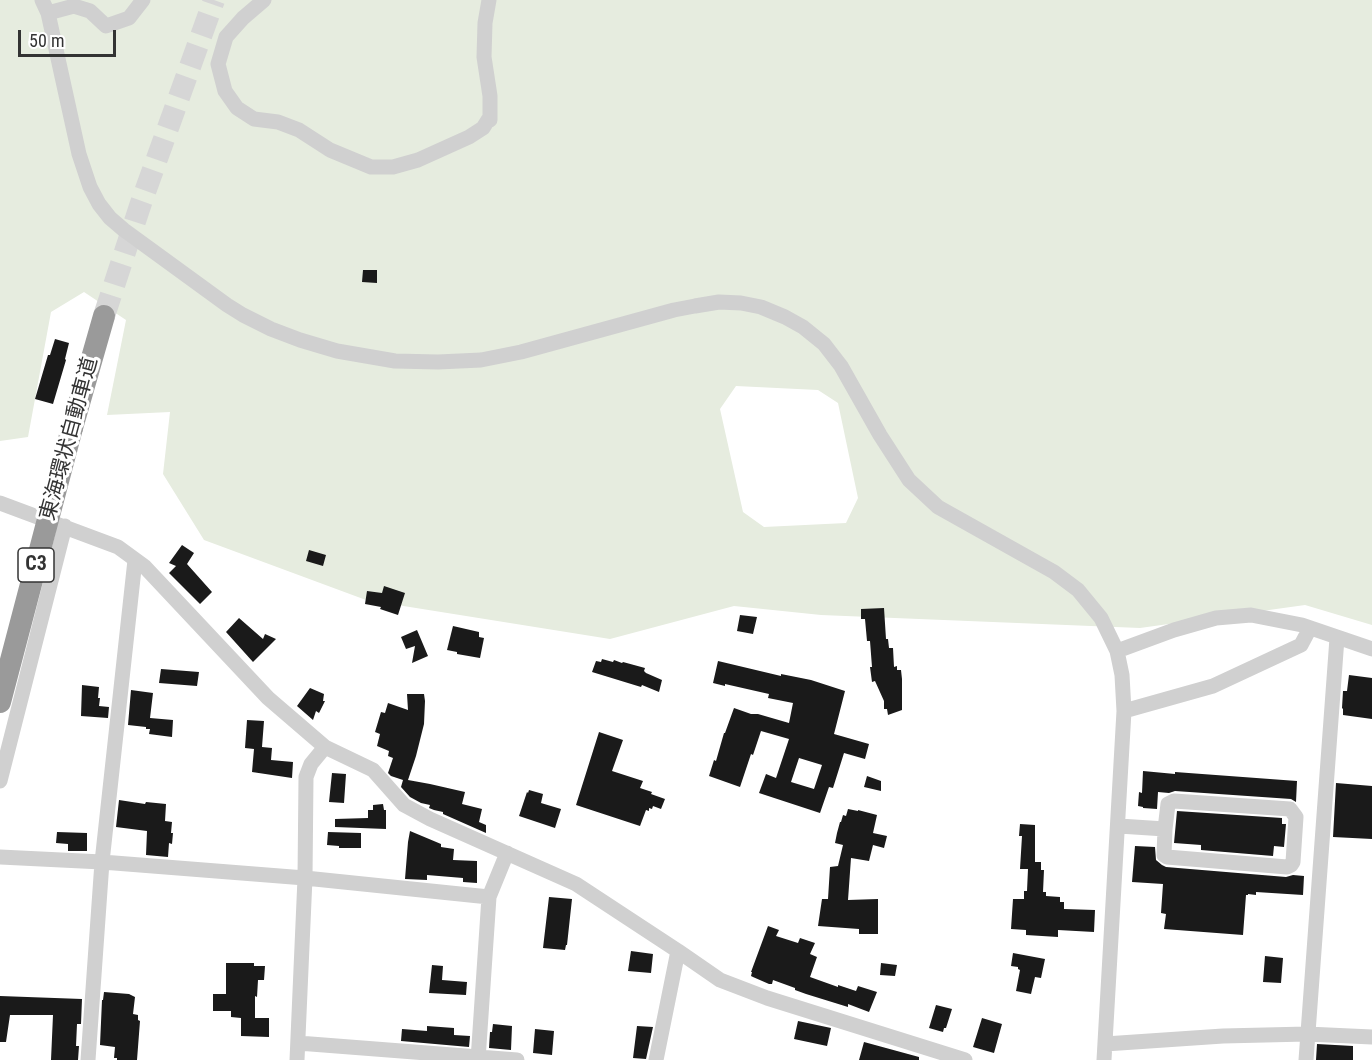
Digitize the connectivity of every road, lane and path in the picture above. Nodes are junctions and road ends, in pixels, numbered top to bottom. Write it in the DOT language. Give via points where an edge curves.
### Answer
graph roads {
  1 [pos="143,0"];
  2 [pos="264,0"];
  3 [pos="489,0"];
  4 [pos="45,7"];
  5 [pos="104,316"];
  6 [pos="0,503"];
  7 [pos="65,526"];
  8 [pos="135,560"];
  9 [pos="1310,628"];
  10 [pos="1337,638"];
  11 [pos="1372,649"];
  12 [pos="1117,651"];
  13 [pos="0,702"];
  14 [pos="1124,711"];
  15 [pos="325,747"];
  16 [pos="0,781"];
  17 [pos="1119,826"];
  18 [pos="1165,829"];
  19 [pos="507,853"];
  20 [pos="0,857"];
  21 [pos="102,862"];
  22 [pos="305,878"];
  23 [pos="489,897"];
  24 [pos="678,951"];
  25 [pos="1308,1034"];
  26 [pos="1372,1037"];
  27 [pos="298,1043"];
  28 [pos="1105,1052"];
  29 [pos="478,1058"];
  30 [pos="88,1060"];
  31 [pos="297,1060"];
  32 [pos="517,1060"];
  33 [pos="656,1060"];
  34 [pos="965,1060"];
  35 [pos="1306,1060"];
  1 -- 4 [label="street" via="129,18 106,26 90,11 74,6"];
  2 -- 3 [label="street" via="226,37 219,64 225,91 237,108 254,119 299,130 330,150 371,167 393,167 418,160 469,137 490,120 484,57"];
  4 -- 12 [label="street" via="79,154 99,204 124,230 227,305 271,329 337,351 395,361 438,362 481,360 521,352 674,310 719,302 741,303 785,317 824,344 841,366 909,480 938,507 1054,572 1078,590 1101,618"];
  5 -- 13 [label="highway, 東海環状自動車道 / C3, bridge"];
  6 -- 7 [label="street"];
  7 -- 8 [label="street" via="118,547"];
  7 -- 16 [label="street"];
  8 -- 15 [label="street" via="268,698"];
  8 -- 21 [label="street"];
  9 -- 10 [label="street"];
  9 -- 12 [label="street" via="1251,615 1216,618"];
  9 -- 14 [label="street" via="1301,645 1214,686"];
  10 -- 11 [label="street"];
  10 -- 25 [label="street"];
  12 -- 14 [label="street"];
  14 -- 17 [label="street"];
  15 -- 19 [label="street" via="373,770 404,805"];
  15 -- 22 [label="street" via="306,777"];
  17 -- 18 [label="street"];
  17 -- 28 [label="street"];
  18 -- 18 [label="street" via="1167,857 1287,867 1293,862 1296,817 1290,809 1173,801 1168,804"];
  19 -- 23 [label="street"];
  19 -- 24 [label="street" via="576,884"];
  20 -- 21 [label="street"];
  21 -- 22 [label="street"];
  21 -- 30 [label="street"];
  22 -- 23 [label="street"];
  22 -- 27 [label="street"];
  23 -- 29 [label="street"];
  24 -- 33 [label="street"];
  24 -- 34 [label="street" via="720,980 766,998"];
  25 -- 26 [label="street"];
  25 -- 28 [label="street" via="1223,1036"];
  25 -- 35 [label="street"];
  27 -- 29 [label="street"];
  27 -- 31 [label="street"];
  29 -- 32 [label="street"];
}
